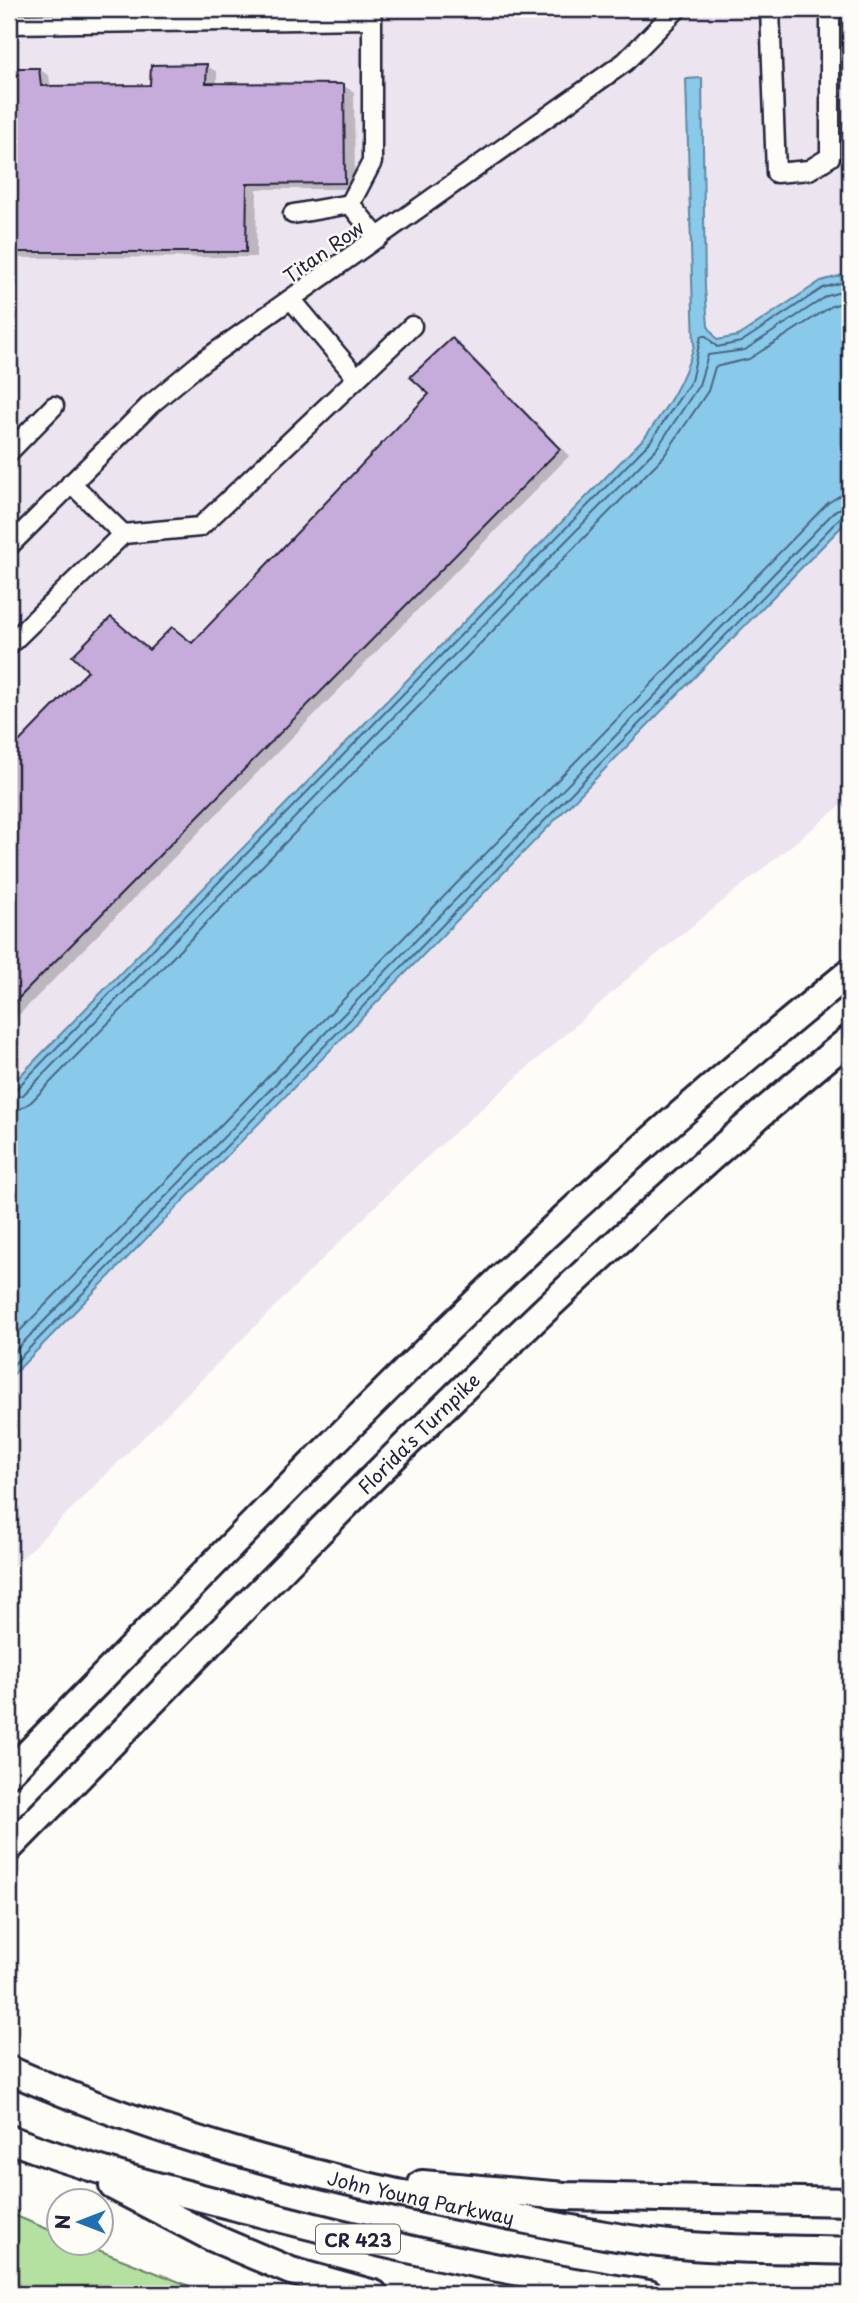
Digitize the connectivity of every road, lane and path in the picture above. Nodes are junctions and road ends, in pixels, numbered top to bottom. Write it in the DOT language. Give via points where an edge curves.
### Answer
graph roads {
  1 [pos="677,9"];
  2 [pos="770,9"];
  3 [pos="826,9"];
  4 [pos="272,14"];
  5 [pos="91,16"];
  6 [pos="9,24"];
  7 [pos="350,204"];
  8 [pos="293,214"];
  9 [pos="378,238"];
  10 [pos="291,299"];
  11 [pos="412,326"];
  12 [pos="357,378"];
  13 [pos="54,406"];
  14 [pos="9,452"];
  15 [pos="71,483"];
  16 [pos="123,534"];
  17 [pos="9,546"];
  18 [pos="9,645"];
  19 [pos="850,972"];
  20 [pos="850,1039"];
  21 [pos="9,1773"];
  22 [pos="9,1848"];
  23 [pos="9,2070"];
  24 [pos="9,2139"];
  25 [pos="71,2164"];
  26 [pos="293,2169"];
  27 [pos="850,2202"];
  28 [pos="850,2251"];
  29 [pos="374,2294"];
  30 [pos="649,2294"];
  1 -- 9 [label="street, Titan Row" via="625,62"];
  2 -- 3 [label="street" via="776,173 809,170 830,157 830,15"];
  4 -- 5 [label="street"];
  4 -- 7 [label="street" via="372,19 373,162"];
  5 -- 6 [label="street"];
  7 -- 8 [label="street"];
  7 -- 9 [label="street"];
  9 -- 10 [label="street, Titan Row"];
  10 -- 12 [label="street"];
  10 -- 15 [label="street, Titan Row" via="161,395"];
  11 -- 12 [label="street"];
  12 -- 16 [label="street" via="200,527"];
  13 -- 14 [label="street"];
  15 -- 16 [label="street"];
  15 -- 17 [label="street, Titan Row"];
  16 -- 18 [label="street"];
  19 -- 21 [label="highway" via="538,1243 339,1437"];
  20 -- 22 [label="highway, Florida's Turnpike" via="687,1178 516,1336"];
  23 -- 26 [label="highway, John Young Parkway" via="169,2133"];
  24 -- 25 [label="highway, CR 423"];
  25 -- 29 [label="highway" via="211,2237 292,2271"];
  25 -- 30 [label="highway, CR 423" via="400,2250"];
  26 -- 27 [label="highway" via="565,2196"];
  26 -- 28 [label="highway, John Young Parkway" via="555,2225 690,2246"];
}
